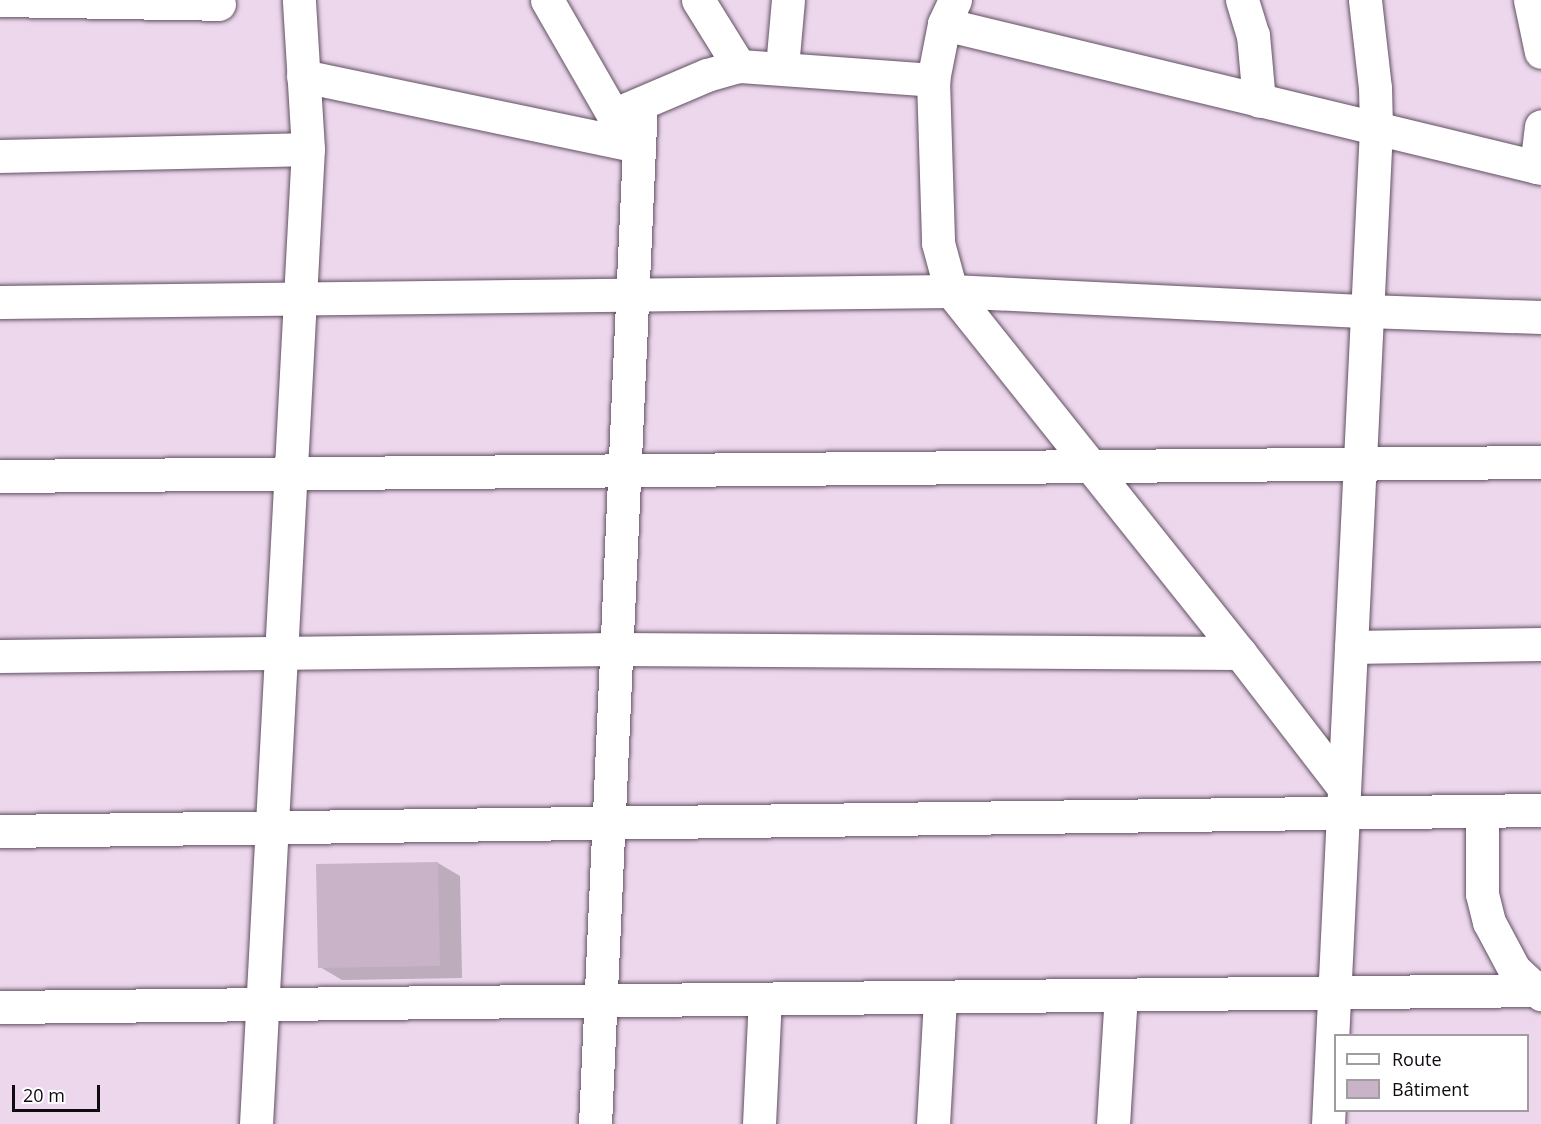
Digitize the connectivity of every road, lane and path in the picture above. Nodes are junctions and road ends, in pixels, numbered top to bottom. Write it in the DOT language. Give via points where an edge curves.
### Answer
graph roads {
  1 [pos="0,0"];
  2 [pos="298,0"];
  3 [pos="547,0"];
  4 [pos="698,0"];
  5 [pos="788,0"];
  6 [pos="1242,0"];
  7 [pos="1530,0"];
  8 [pos="1367,1"];
  9 [pos="219,4"];
  10 [pos="949,12"];
  11 [pos="1541,52"];
  12 [pos="739,66"];
  13 [pos="782,67"];
  14 [pos="303,76"];
  15 [pos="933,80"];
  16 [pos="1259,102"];
  17 [pos="641,104"];
  18 [pos="1541,126"];
  19 [pos="1376,128"];
  20 [pos="639,146"];
  21 [pos="308,149"];
  22 [pos="0,156"];
  23 [pos="1539,167"];
  24 [pos="951,291"];
  25 [pos="633,295"];
  26 [pos="300,298"];
  27 [pos="0,302"];
  28 [pos="1367,311"];
  29 [pos="1541,317"];
  30 [pos="1541,462"];
  31 [pos="1360,464"];
  32 [pos="1089,466"];
  33 [pos="624,471"];
  34 [pos="291,474"];
  35 [pos="0,476"];
  36 [pos="1541,644"];
  37 [pos="1351,647"];
  38 [pos="617,650"];
  39 [pos="281,653"];
  40 [pos="1240,653"];
  41 [pos="0,656"];
  42 [pos="1343,800"];
  43 [pos="1541,810"];
  44 [pos="1482,811"];
  45 [pos="609,823"];
  46 [pos="272,827"];
  47 [pos="0,831"];
  48 [pos="1335,992"];
  49 [pos="1540,992"];
  50 [pos="1121,995"];
  51 [pos="940,997"];
  52 [pos="765,999"];
  53 [pos="600,1001"];
  54 [pos="263,1004"];
  55 [pos="0,1007"];
  56 [pos="256,1124"];
  57 [pos="595,1124"];
  58 [pos="759,1124"];
  59 [pos="933,1124"];
  60 [pos="1113,1124"];
  61 [pos="1328,1124"];
  1 -- 9 [label="street"];
  2 -- 14 [label="street"];
  3 -- 17 [label="street" via="613,115"];
  4 -- 12 [label="street"];
  5 -- 13 [label="street"];
  6 -- 16 [label="street" via="1253,35"];
  7 -- 11 [label="street"];
  8 -- 19 [label="street"];
  10 -- 15 [label="street"];
  10 -- 16 [label="street"];
  12 -- 13 [label="street"];
  12 -- 17 [label="street" via="707,75"];
  13 -- 15 [label="street"];
  14 -- 20 [label="street"];
  14 -- 21 [label="street"];
  15 -- 24 [label="street" via="938,243"];
  16 -- 19 [label="street"];
  17 -- 20 [label="street"];
  18 -- 23 [label="street"];
  19 -- 23 [label="street"];
  19 -- 28 [label="street"];
  20 -- 25 [label="street"];
  21 -- 22 [label="street"];
  21 -- 26 [label="street"];
  24 -- 25 [label="street"];
  24 -- 28 [label="street"];
  24 -- 32 [label="street"];
  25 -- 26 [label="street"];
  25 -- 33 [label="street"];
  26 -- 27 [label="street"];
  26 -- 34 [label="street"];
  28 -- 29 [label="street"];
  28 -- 31 [label="street"];
  30 -- 31 [label="street"];
  31 -- 32 [label="street"];
  31 -- 37 [label="street"];
  32 -- 33 [label="street"];
  32 -- 40 [label="street"];
  33 -- 34 [label="street"];
  33 -- 38 [label="street"];
  34 -- 35 [label="street"];
  34 -- 39 [label="street"];
  36 -- 37 [label="street"];
  37 -- 42 [label="street"];
  38 -- 39 [label="street"];
  38 -- 40 [label="street"];
  38 -- 45 [label="street"];
  39 -- 41 [label="street"];
  39 -- 46 [label="street"];
  40 -- 42 [label="street"];
  42 -- 44 [label="street"];
  42 -- 45 [label="street"];
  42 -- 48 [label="street"];
  43 -- 44 [label="street"];
  44 -- 49 [label="street" via="1482,894 1489,922 1514,969"];
  45 -- 46 [label="street"];
  45 -- 53 [label="street"];
  46 -- 47 [label="street"];
  46 -- 54 [label="street"];
  48 -- 49 [label="street"];
  48 -- 50 [label="street"];
  48 -- 61 [label="street"];
  50 -- 51 [label="street"];
  50 -- 60 [label="street"];
  51 -- 52 [label="street"];
  51 -- 59 [label="street"];
  52 -- 53 [label="street"];
  52 -- 58 [label="street"];
  53 -- 54 [label="street"];
  53 -- 57 [label="street"];
  54 -- 55 [label="street"];
  54 -- 56 [label="street"];
}
